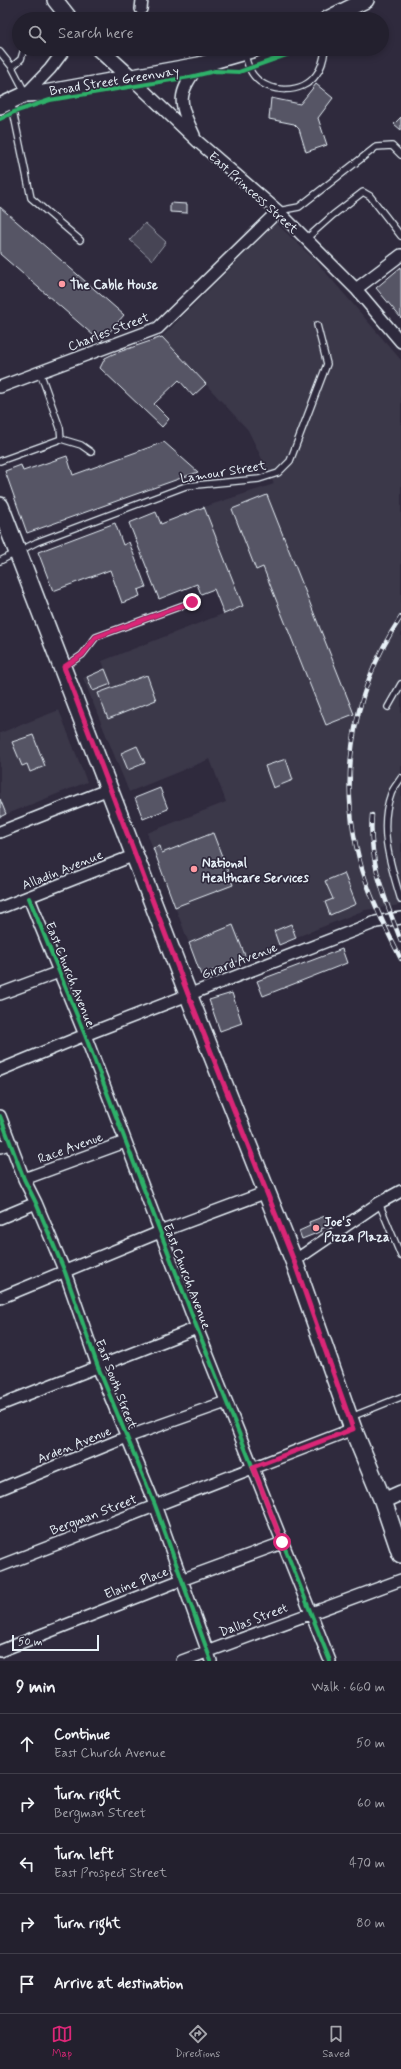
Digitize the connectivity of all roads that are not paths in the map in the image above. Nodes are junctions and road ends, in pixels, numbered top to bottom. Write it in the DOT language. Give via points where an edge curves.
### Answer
graph roads {
  1 [pos="366,0"];
  2 [pos="341,12"];
  3 [pos="0,52"];
  4 [pos="22,56"];
  5 [pos="60,56"];
  6 [pos="107,56"];
  7 [pos="231,56"];
  8 [pos="249,56"];
  9 [pos="324,56"];
  10 [pos="199,65"];
  11 [pos="12,67"];
  12 [pos="131,78"];
  13 [pos="26,94"];
  14 [pos="5,103"];
  15 [pos="197,141"];
  16 [pos="401,156"];
  17 [pos="278,211"];
  18 [pos="401,236"];
  19 [pos="306,239"];
  20 [pos="80,240"];
  21 [pos="401,256"];
  22 [pos="356,289"];
  23 [pos="317,325"];
  24 [pos="401,342"];
  25 [pos="40,372"];
  26 [pos="0,387"];
  27 [pos="61,439"];
  28 [pos="91,452"];
  29 [pos="0,461"];
  30 [pos="0,506"];
  31 [pos="18,553"];
  32 [pos="0,561"];
  33 [pos="192,602"];
  34 [pos="64,667"];
  35 [pos="401,684"];
  36 [pos="388,707"];
  37 [pos="401,778"];
  38 [pos="109,789"];
  39 [pos="0,832"];
  40 [pos="134,855"];
  41 [pos="29,898"];
  42 [pos="401,900"];
  43 [pos="0,908"];
  44 [pos="401,918"];
  45 [pos="59,972"];
  46 [pos="0,994"];
  47 [pos="188,994"];
  48 [pos="85,1035"];
  49 [pos="0,1070"];
  50 [pos="0,1116"];
  51 [pos="125,1142"];
  52 [pos="5,1145"];
  53 [pos="24,1179"];
  54 [pos="401,1191"];
  55 [pos="267,1192"];
  56 [pos="36,1203"];
  57 [pos="379,1203"];
  58 [pos="0,1218"];
  59 [pos="160,1232"];
  60 [pos="401,1256"];
  61 [pos="294,1261"];
  62 [pos="65,1272"];
  63 [pos="0,1298"];
  64 [pos="197,1328"];
  65 [pos="98,1366"];
  66 [pos="401,1397"];
  67 [pos="226,1402"];
  68 [pos="0,1405"];
  69 [pos="351,1423"];
  70 [pos="127,1437"];
  71 [pos="253,1467"];
  72 [pos="0,1489"];
  73 [pos="401,1492"];
  74 [pos="383,1500"];
  75 [pos="154,1505"];
  76 [pos="282,1542"];
  77 [pos="401,1554"];
  78 [pos="0,1566"];
  79 [pos="181,1580"];
  80 [pos="401,1580"];
  81 [pos="310,1612"];
  82 [pos="0,1651"];
  83 [pos="209,1656"];
  84 [pos="182,1661"];
  85 [pos="330,1661"];
  1 -- 2 [label="street"];
  3 -- 11 [label="lane"];
  4 -- 11 [label="lane"];
  5 -- 13 [label="street"];
  6 -- 12 [label="street, East Princess Street"];
  7 -- 10 [label="street"];
  8 -- 9 [label="lane" via="249,69 255,77 268,86 283,90 309,82 317,75"];
  10 -- 12 [label="street"];
  10 -- 15 [label="street" via="184,89 181,101"];
  11 -- 13 [label="lane"];
  12 -- 13 [label="street"];
  12 -- 15 [label="street, East Princess Street"];
  13 -- 14 [label="street"];
  14 -- 20 [label="lane" via="32,198"];
  15 -- 17 [label="street, East Princess Street"];
  16 -- 17 [label="lane" via="392,146 376,147 298,207"];
  17 -- 19 [label="street, East Princess Street"];
  17 -- 25 [label="street, Charles Street" via="158,328"];
  18 -- 19 [label="lane" via="370,196 363,192"];
  19 -- 22 [label="street, East Princess Street"];
  21 -- 22 [label="street"];
  22 -- 24 [label="street, East Princess Street"];
  23 -- 31 [label="lane, Lamour Street" via="326,364 290,461 278,473 239,482 186,486 37,542"];
  25 -- 26 [label="street, Charles Street"];
  25 -- 27 [label="lane" via="60,428"];
  27 -- 28 [label="lane" via="81,445"];
  27 -- 29 [label="lane"];
  30 -- 31 [label="main road"];
  31 -- 32 [label="lane, Lamour Street"];
  31 -- 34 [label="main road"];
  33 -- 34 [label="lane" via="96,637 82,655"];
  34 -- 38 [label="main road"];
  35 -- 36 [label="lane"];
  37 -- 42 [label="lane" via="391,793 386,822 388,856"];
  38 -- 39 [label="street"];
  38 -- 40 [label="main road"];
  40 -- 41 [label="street, Alladin Avenue"];
  40 -- 47 [label="main road"];
  41 -- 43 [label="street, Alladin Avenue"];
  41 -- 45 [label="street, East Church Avenue"];
  44 -- 47 [label="street, Girard Avenue" via="376,922"];
  45 -- 46 [label="street"];
  45 -- 48 [label="street, East Church Avenue"];
  47 -- 48 [label="street, Girard Avenue"];
  47 -- 55 [label="main road"];
  48 -- 49 [label="street, Girard Avenue"];
  48 -- 51 [label="street, East Church Avenue"];
  50 -- 52 [label="street, East South Street"];
  51 -- 53 [label="street, Race Avenue"];
  51 -- 59 [label="street, East Church Avenue"];
  52 -- 53 [label="street, East South Street"];
  53 -- 56 [label="street, East South Street"];
  54 -- 57 [label="street"];
  55 -- 59 [label="street"];
  55 -- 61 [label="main road"];
  56 -- 58 [label="street"];
  56 -- 62 [label="street, East South Street"];
  57 -- 60 [label="lane"];
  57 -- 61 [label="street"];
  59 -- 62 [label="street"];
  59 -- 64 [label="street, East Church Avenue"];
  61 -- 69 [label="main road"];
  62 -- 63 [label="street"];
  62 -- 65 [label="street, East South Street"];
  64 -- 65 [label="street"];
  64 -- 67 [label="street, East Church Avenue"];
  65 -- 68 [label="street"];
  65 -- 70 [label="street, East South Street"];
  66 -- 69 [label="lane"];
  67 -- 70 [label="street, Arden Avenue"];
  67 -- 71 [label="street, East Church Avenue"];
  69 -- 71 [label="street, Bergman Street"];
  69 -- 74 [label="main road"];
  70 -- 72 [label="street, Arden Avenue"];
  70 -- 75 [label="street, East South Street"];
  71 -- 75 [label="street, Bergman Street"];
  71 -- 76 [label="street, East Church Avenue"];
  73 -- 74 [label="street"];
  74 -- 77 [label="main road"];
  75 -- 78 [label="street, Bergman Street"];
  75 -- 79 [label="street, East South Street"];
  76 -- 79 [label="street, Elaine Place"];
  76 -- 81 [label="street, East Church Avenue"];
  79 -- 82 [label="street, Elaine Place"];
  79 -- 83 [label="street, East South Street"];
  80 -- 81 [label="street, Dallas Street"];
  81 -- 83 [label="street, Dallas Street"];
  81 -- 85 [label="street, East Church Avenue"];
  83 -- 84 [label="street, Dallas Street"];
}
